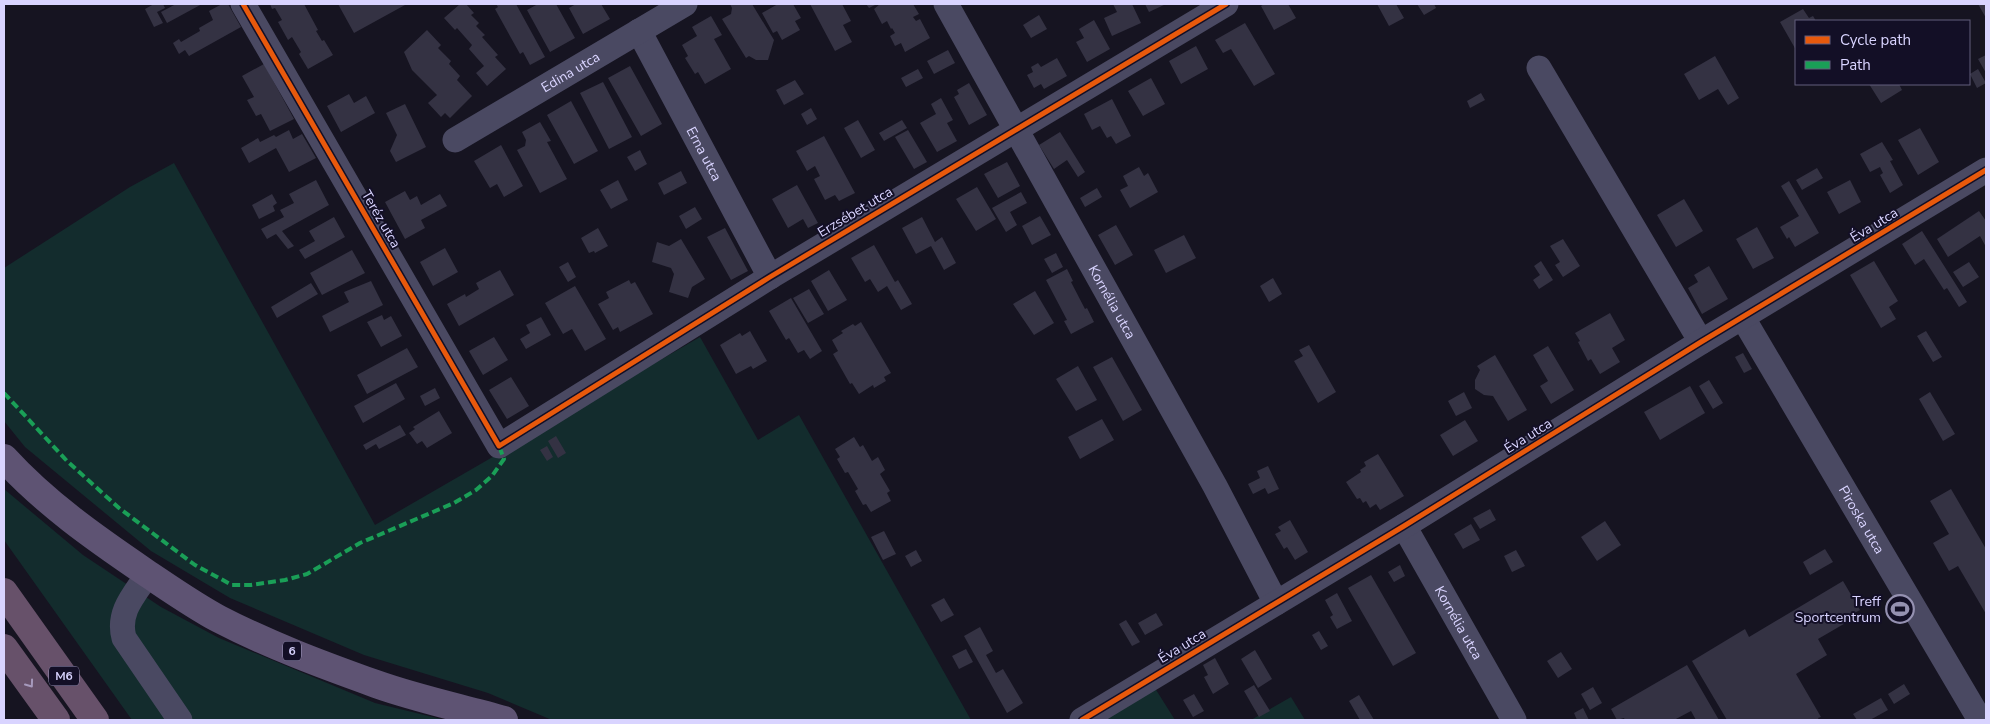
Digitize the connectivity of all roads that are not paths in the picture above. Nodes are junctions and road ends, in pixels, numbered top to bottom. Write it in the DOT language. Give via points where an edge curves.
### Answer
graph roads {
  1 [pos="244,4"];
  2 [pos="686,4"];
  3 [pos="946,4"];
  4 [pos="1226,4"];
  5 [pos="639,31"];
  6 [pos="1539,68"];
  7 [pos="1016,128"];
  8 [pos="455,140"];
  9 [pos="1986,170"];
  10 [pos="770,277"];
  11 [pos="1742,318"];
  12 [pos="1702,342"];
  13 [pos="499,446"];
  14 [pos="4,458"];
  15 [pos="1404,526"];
  16 [pos="148,574"];
  17 [pos="4,592"];
  18 [pos="1276,603"];
  19 [pos="4,648"];
  20 [pos="56,720"];
  21 [pos="95,720"];
  22 [pos="180,720"];
  23 [pos="504,720"];
  24 [pos="1082,720"];
  25 [pos="1514,720"];
  26 [pos="1980,720"];
  1 -- 13 [label="street, Teréz utca"];
  2 -- 5 [label="street, Edina utca"];
  3 -- 7 [label="street, Kornélia utca"];
  4 -- 7 [label="street, Erzsébet utca"];
  5 -- 8 [label="street, Edina utca"];
  5 -- 10 [label="street, Erna utca"];
  6 -- 12 [label="street"];
  7 -- 10 [label="street, Erzsébet utca"];
  7 -- 18 [label="street, Kornélia utca" via="1215,486"];
  9 -- 11 [label="street, Éva utca"];
  10 -- 13 [label="street, Erzsébet utca"];
  11 -- 12 [label="street, Éva utca"];
  11 -- 26 [label="street, Piroska utca"];
  12 -- 15 [label="street, Éva utca"];
  14 -- 16 [label="main road, 6" via="53,504"];
  15 -- 18 [label="street, Éva utca"];
  15 -- 25 [label="street, Kornélia utca"];
  16 -- 22 [label="street" via="126,606 121,627 124,638"];
  16 -- 23 [label="main road, 6" via="219,618 273,644 378,684"];
  17 -- 21 [label="highway, M6"];
  18 -- 24 [label="street, Éva utca"];
  19 -- 20 [label="highway, M6, one-way"];
}
